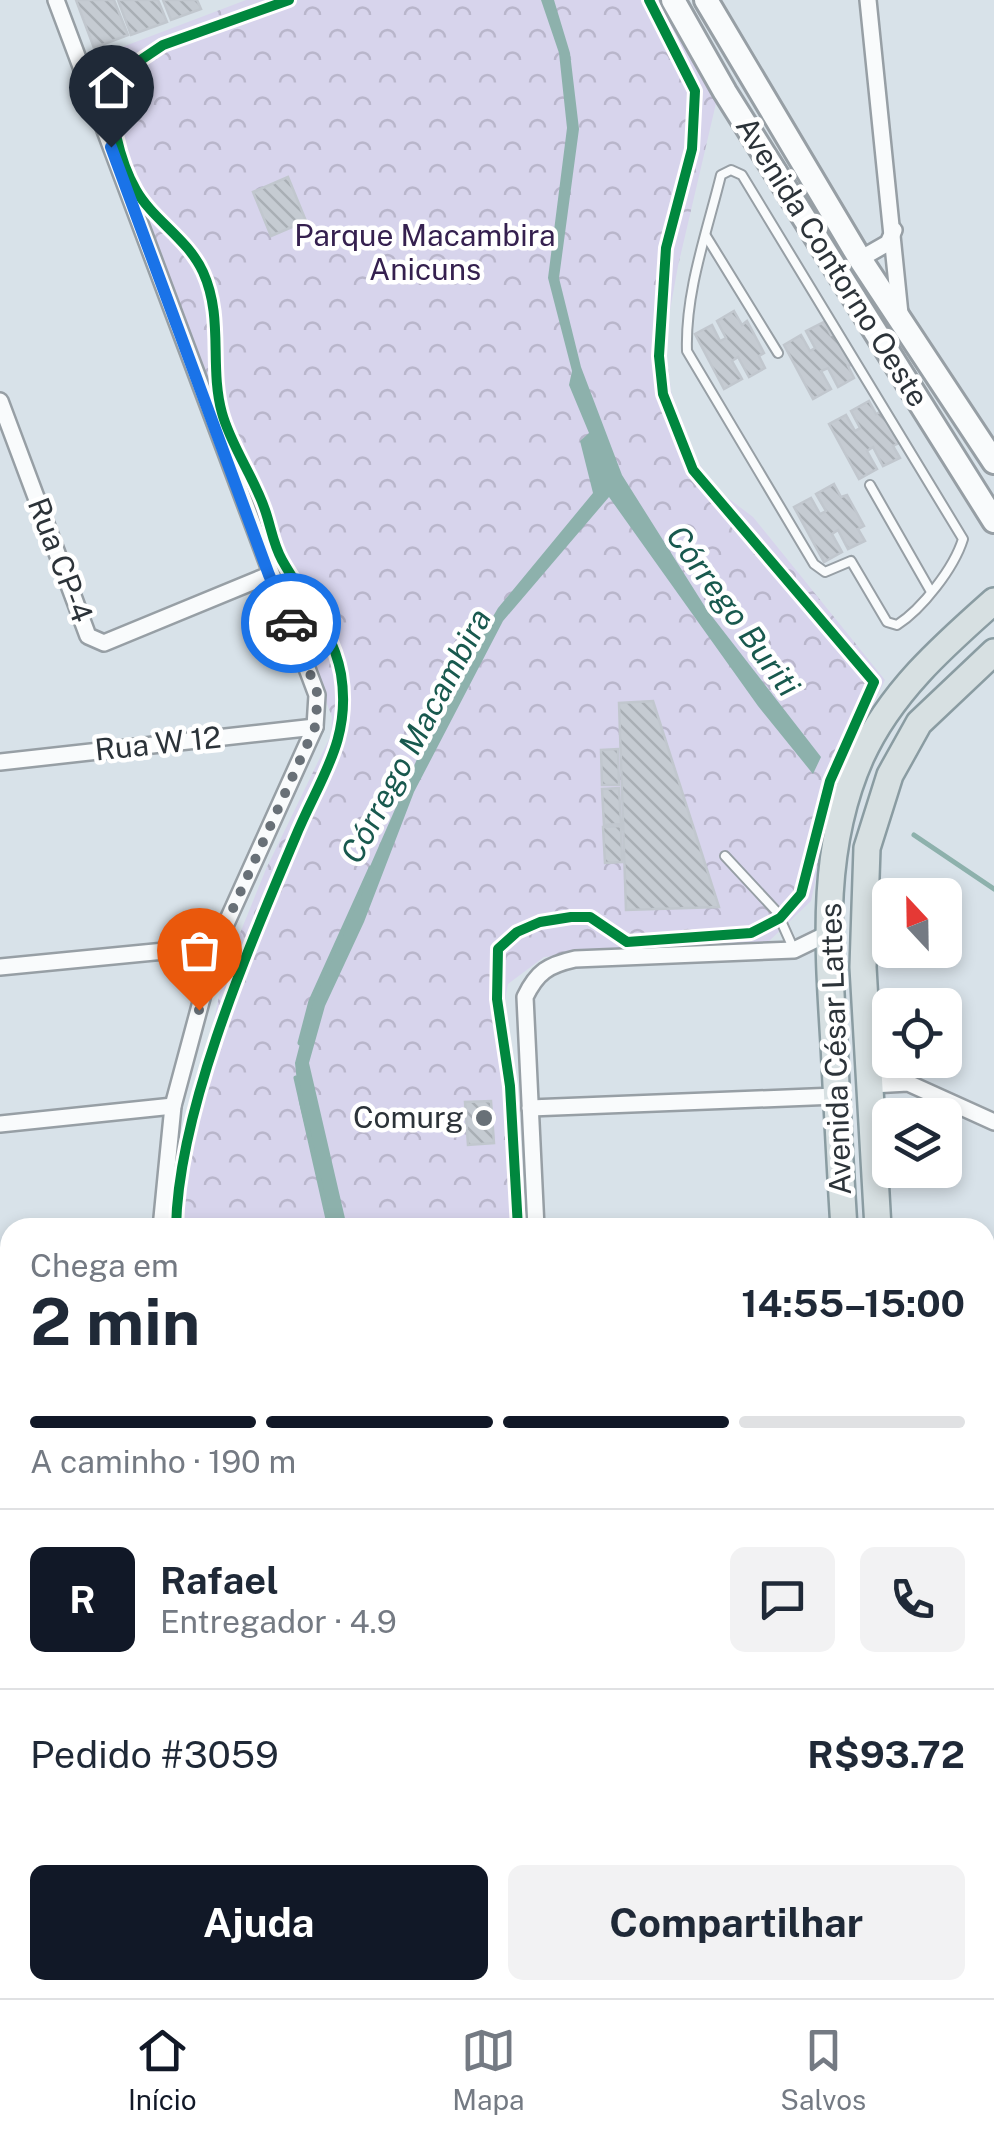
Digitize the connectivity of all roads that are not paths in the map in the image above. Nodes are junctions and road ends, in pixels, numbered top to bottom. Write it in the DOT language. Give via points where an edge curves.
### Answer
graph roads {
  1 [pos="56,0"];
  2 [pos="673,0"];
  3 [pos="706,0"];
  4 [pos="868,0"];
  5 [pos="750,74"];
  6 [pos="726,92"];
  7 [pos="894,230"];
  8 [pos="706,236"];
  9 [pos="860,259"];
  10 [pos="900,318"];
  11 [pos="778,353"];
  12 [pos="0,402"];
  13 [pos="994,462"];
  14 [pos="870,485"];
  15 [pos="994,521"];
  16 [pos="269,575"];
  17 [pos="930,590"];
  18 [pos="994,601"];
  19 [pos="994,652"];
  20 [pos="315,727"];
  21 [pos="0,762"];
  22 [pos="725,856"];
  23 [pos="827,934"];
  24 [pos="216,946"];
  25 [pos="794,950"];
  26 [pos="0,967"];
  27 [pos="872,1085"];
  28 [pos="836,1096"];
  29 [pos="173,1106"];
  30 [pos="530,1108"];
  31 [pos="994,1122"];
  32 [pos="0,1124"];
  33 [pos="162,1218"];
  34 [pos="536,1218"];
  35 [pos="843,1218"];
  36 [pos="878,1218"];
  1 -- 16 [label="street"];
  2 -- 6 [label="main road, Avenida Contorno Oeste"];
  3 -- 5 [label="main road, Avenida Contorno Oeste"];
  4 -- 7 [label="street"];
  5 -- 6 [label="main road"];
  5 -- 9 [label="main road, Avenida Contorno Oeste"];
  6 -- 15 [label="main road, Avenida Contorno Oeste" via="886,359"];
  7 -- 9 [label="street" via="888,243"];
  7 -- 10 [label="street"];
  8 -- 11 [label="lane"];
  8 -- 17 [label="lane" via="686,321 687,351 814,564 825,572 850,561 891,625 902,622"];
  8 -- 17 [label="lane" via="722,175 737,170 958,524 959,553"];
  9 -- 10 [label="main road, Avenida Contorno Oeste"];
  10 -- 13 [label="main road, Avenida Contorno Oeste"];
  12 -- 16 [label="street, Rua CP-4" via="88,636 104,643"];
  14 -- 17 [label="lane"];
  16 -- 20 [label="street" via="318,695"];
  18 -- 23 [label="main road, Avenida César Lattes" via="933,654 890,706 862,755 840,810"];
  19 -- 27 [label="main road, Avenida César Lattes" via="920,723 890,776 866,848 863,968"];
  20 -- 21 [label="street, Rua W 12"];
  20 -- 24 [label="street"];
  22 -- 25 [label="lane" via="777,912"];
  23 -- 25 [label="street"];
  23 -- 28 [label="main road, Avenida César Lattes"];
  24 -- 26 [label="street"];
  24 -- 29 [label="street"];
  25 -- 30 [label="street" via="551,964 534,977 525,997"];
  27 -- 31 [label="street" via="908,1084"];
  27 -- 36 [label="main road, Avenida César Lattes"];
  28 -- 30 [label="street"];
  28 -- 35 [label="main road, Avenida César Lattes"];
  29 -- 32 [label="street"];
  29 -- 33 [label="street"];
  30 -- 34 [label="street"];
}
